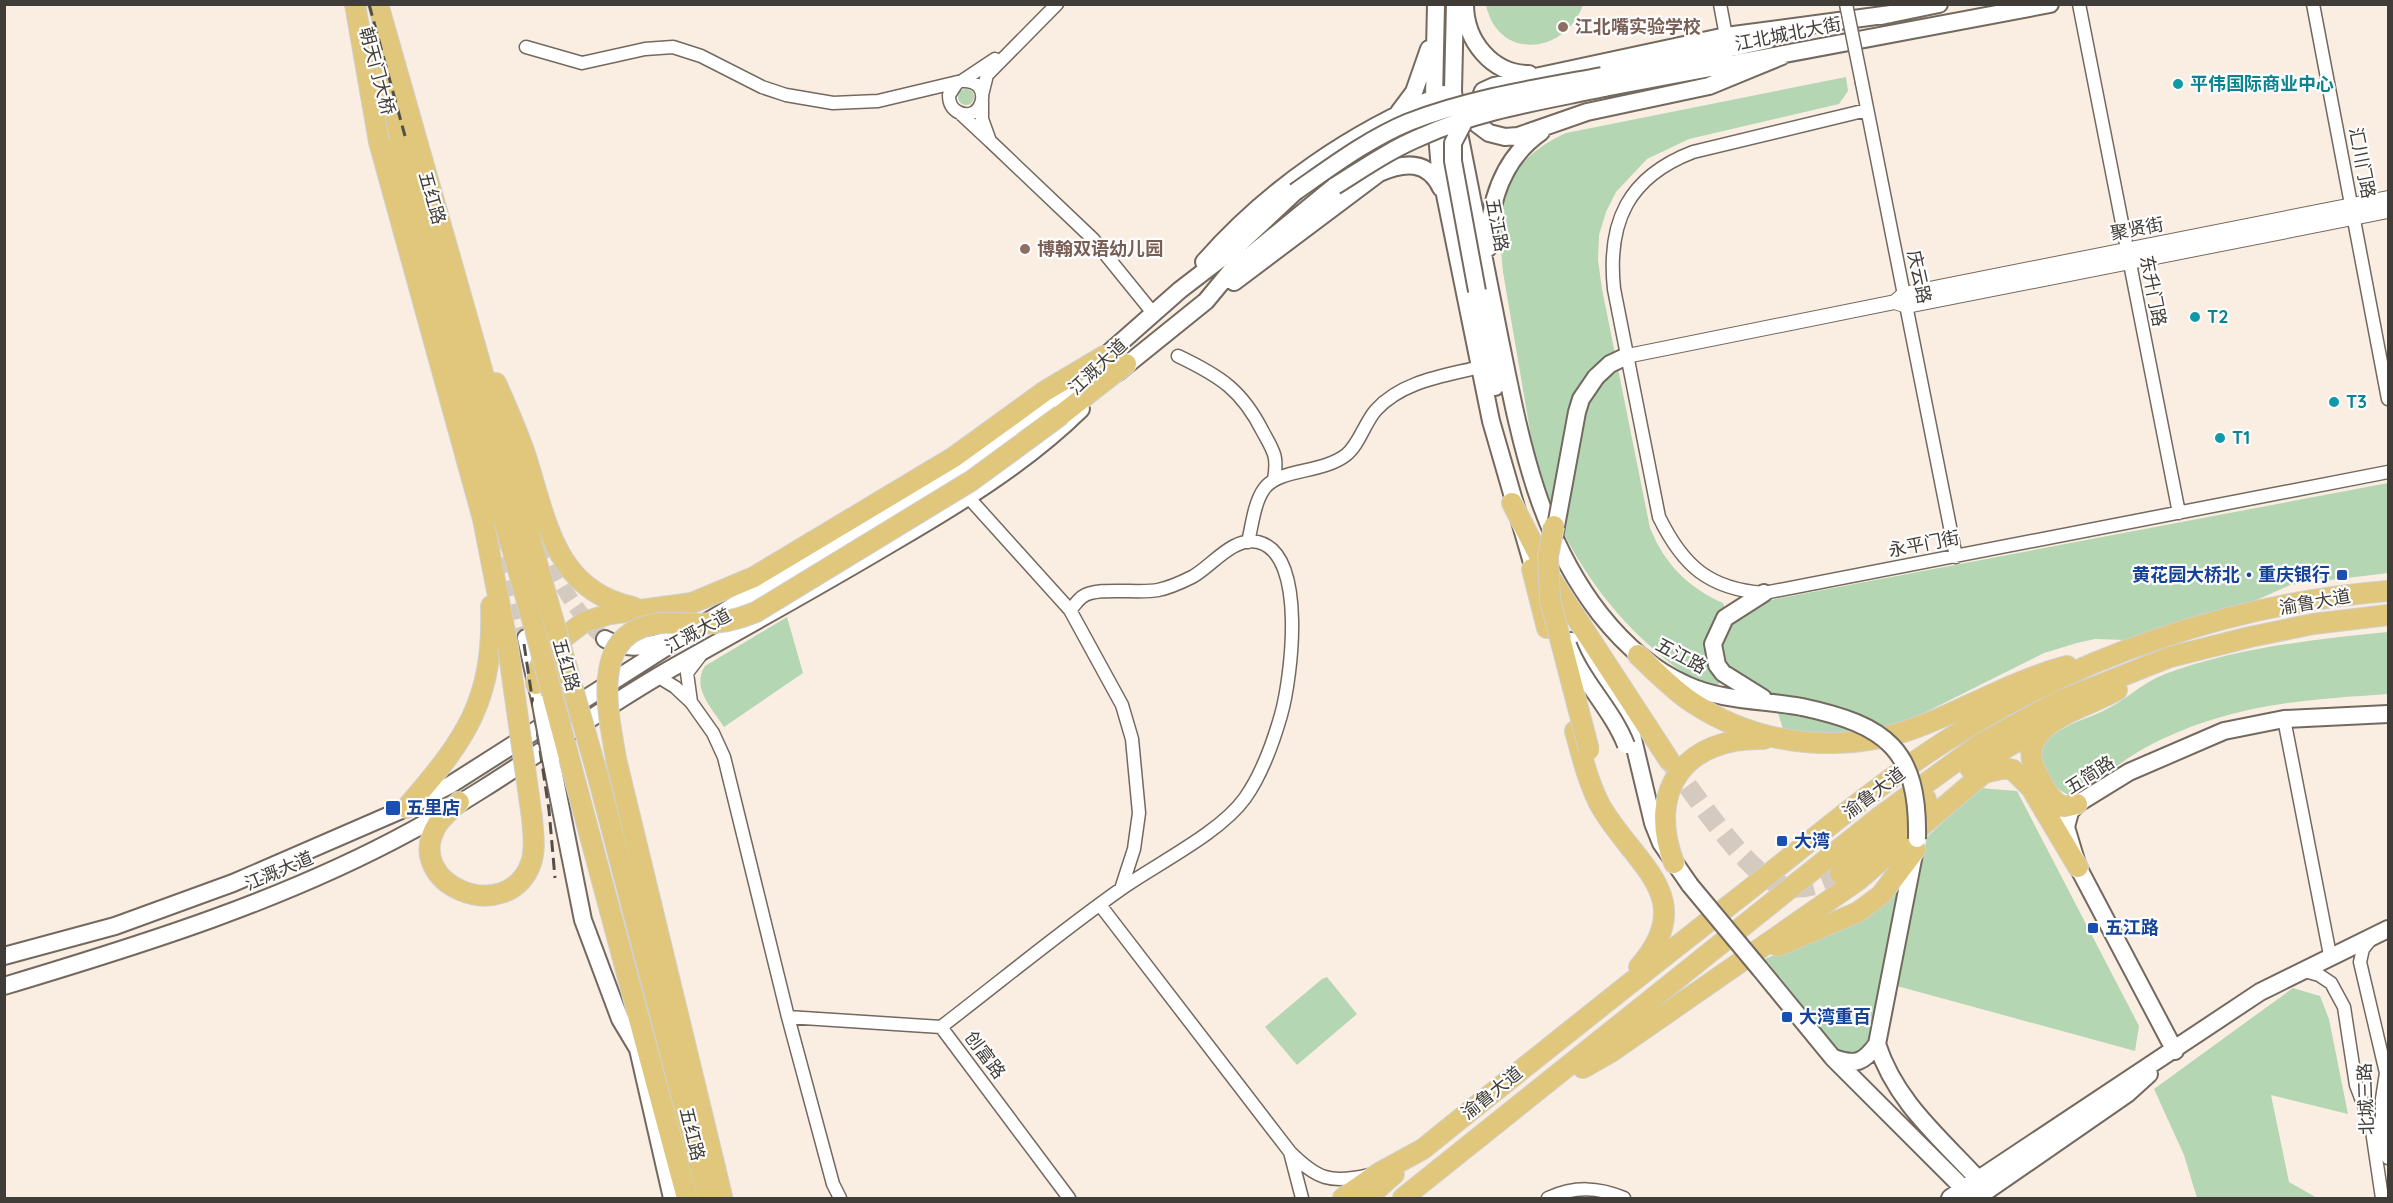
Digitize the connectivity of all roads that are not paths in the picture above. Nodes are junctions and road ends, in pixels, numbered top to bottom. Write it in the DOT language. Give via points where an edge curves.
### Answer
graph roads {
  1 [pos="355,4"];
  2 [pos="378,4"];
  3 [pos="384,4"];
  4 [pos="1057,4"];
  5 [pos="1455,4"];
  6 [pos="1465,4"];
  7 [pos="1720,4"];
  8 [pos="1846,4"];
  9 [pos="1939,4"];
  10 [pos="2050,4"];
  11 [pos="2079,4"];
  12 [pos="2313,4"];
  13 [pos="1435,10"];
  14 [pos="1891,14"];
  15 [pos="1726,36"];
  16 [pos="1016,45"];
  17 [pos="526,48"];
  18 [pos="1782,56"];
  19 [pos="1545,74"];
  20 [pos="960,82"];
  21 [pos="1603,82"];
  22 [pos="1453,91"];
  23 [pos="903,95"];
  24 [pos="1489,97"];
  25 [pos="982,98"];
  26 [pos="1434,98"];
  27 [pos="955,109"];
  28 [pos="1867,110"];
  29 [pos="1398,113"];
  30 [pos="1456,118"];
  31 [pos="1551,124"];
  32 [pos="1435,133"];
  33 [pos="399,137"];
  34 [pos="990,141"];
  35 [pos="1379,173"];
  36 [pos="2388,198"];
  37 [pos="1446,199"];
  38 [pos="2388,211"];
  39 [pos="2353,212"];
  40 [pos="2128,255"];
  41 [pos="1483,289"];
  42 [pos="1180,290"];
  43 [pos="1206,301"];
  44 [pos="1902,301"];
  45 [pos="1153,313"];
  46 [pos="470,328"];
  47 [pos="1104,356"];
  48 [pos="1627,356"];
  49 [pos="1178,357"];
  50 [pos="1126,364"];
  51 [pos="1480,367"];
  52 [pos="2388,399"];
  53 [pos="2388,472"];
  54 [pos="1274,480"];
  55 [pos="1511,496"];
  56 [pos="969,498"];
  57 [pos="2179,513"];
  58 [pos="483,519"];
  59 [pos="1554,526"];
  60 [pos="1248,542"];
  61 [pos="1956,557"];
  62 [pos="1532,569"];
  63 [pos="2388,591"];
  64 [pos="1764,593"];
  65 [pos="660,609"];
  66 [pos="1070,610"];
  67 [pos="2388,615"];
  68 [pos="530,634"];
  69 [pos="685,636"];
  70 [pos="605,639"];
  71 [pos="708,648"];
  72 [pos="2131,649"];
  73 [pos="1638,655"];
  74 [pos="2170,657"];
  75 [pos="657,676"];
  76 [pos="536,684"];
  77 [pos="1769,701"];
  78 [pos="692,702"];
  79 [pos="2388,714"];
  80 [pos="2284,719"];
  81 [pos="2048,724"];
  82 [pos="1779,740"];
  83 [pos="1669,760"];
  84 [pos="459,802"];
  85 [pos="1647,802"];
  86 [pos="2077,804"];
  87 [pos="406,808"];
  88 [pos="1608,817"];
  89 [pos="1916,844"];
  90 [pos="1674,862"];
  91 [pos="2078,867"];
  92 [pos="1840,874"];
  93 [pos="1121,889"];
  94 [pos="1100,905"];
  95 [pos="2388,929"];
  96 [pos="2372,937"];
  97 [pos="4,956"];
  98 [pos="2330,956"];
  99 [pos="1732,966"];
  100 [pos="2301,970"];
  101 [pos="4,986"];
  102 [pos="1617,993"];
  103 [pos="788,1017"];
  104 [pos="942,1027"];
  105 [pos="681,1028"];
  106 [pos="1877,1044"];
  107 [pos="638,1049"];
  108 [pos="2175,1051"];
  109 [pos="1833,1058"];
  110 [pos="1529,1099"];
  111 [pos="687,1110"];
  112 [pos="668,1126"];
  113 [pos="1423,1149"];
  114 [pos="1290,1152"];
  115 [pos="2388,1158"];
  116 [pos="1378,1173"];
  117 [pos="1979,1192"];
  118 [pos="676,1196"];
  119 [pos="718,1198"];
  120 [pos="840,1198"];
  121 [pos="1069,1198"];
  122 [pos="1302,1198"];
  123 [pos="1343,1198"];
  124 [pos="1367,1198"];
  125 [pos="1403,1198"];
  126 [pos="1548,1198"];
  127 [pos="1624,1198"];
  128 [pos="1950,1198"];
  129 [pos="2382,1198"];
  1 -- 33 [label="highway, bridge"];
  2 -- 33 [label="highway, 朝天门大桥"];
  3 -- 33 [label="main road"];
  4 -- 16 [label="street"];
  5 -- 22 [label="main road, 五江路"];
  6 -- 19 [label="main road" via="1470,35 1486,58 1512,74"];
  7 -- 15 [label="street"];
  8 -- 28 [label="street, 庆云路, bridge"];
  9 -- 14 [label="main road, 江北城北大街"];
  10 -- 18 [label="main road, 江北城北大街"];
  11 -- 40 [label="street, 东升门路"];
  12 -- 39 [label="street, 汇川门路"];
  13 -- 26 [label="main road"];
  13 -- 29 [label="main road" via="1422,74"];
  14 -- 15 [label="main road"];
  14 -- 21 [label="main road, 江北城北大街"];
  15 -- 19 [label="main road"];
  16 -- 20 [label="street"];
  16 -- 25 [label="street" via="987,75"];
  17 -- 23 [label="street" via="582,63 673,47 701,56 762,87 809,100 855,103"];
  18 -- 21 [label="main road, 江北城北大街"];
  18 -- 31 [label="main road" via="1708,86 1587,112"];
  19 -- 31 [label="main road" via="1483,91 1474,113 1477,124 1489,134 1505,137"];
  20 -- 23 [label="street"];
  20 -- 25 [label="street" via="977,85"];
  20 -- 27 [label="street" via="950,90"];
  21 -- 24 [label="main road, 江溉大道, bridge"];
  21 -- 43 [label="main road, 江溉大道, bridge" via="1463,120 1390,151 1335,186 1230,272"];
  22 -- 26 [label="main road"];
  22 -- 30 [label="main road, 五江路"];
  23 -- 27 [label="street" via="937,93"];
  24 -- 41 [label="main road, bridge" via="1468,116 1453,143 1453,161"];
  24 -- 42 [label="main road, 江溉大道, bridge" via="1407,123 1373,140 1295,192 1236,247"];
  25 -- 27 [label="street" via="976,111"];
  25 -- 34 [label="street" via="982,119"];
  26 -- 29 [label="main road"];
  26 -- 32 [label="main road"];
  27 -- 34 [label="street"];
  28 -- 44 [label="street, 庆云路"];
  28 -- 48 [label="street, 永平门街" via="1693,152 1650,175 1633,193 1614,237 1613,280"];
  29 -- 42 [label="main road" via="1303,172 1226,237"];
  30 -- 32 [label="main road"];
  30 -- 41 [label="main road, 五江路"];
  31 -- 41 [label="main road" via="1520,149 1496,191"];
  32 -- 35 [label="main road"];
  32 -- 37 [label="main road"];
  33 -- 46 [label="highway, 五红路"];
  33 -- 58 [label="highway"];
  33 -- 68 [label="highway, 五红路"];
  34 -- 45 [label="street" via="1093,239"];
  35 -- 37 [label="main road" via="1405,164 1417,165 1432,174"];
  35 -- 43 [label="main road"];
  36 -- 39 [label="street, 聚贤街"];
  37 -- 51 [label="main road"];
  38 -- 39 [label="street, 聚贤街"];
  39 -- 40 [label="street, 聚贤街"];
  39 -- 52 [label="street, 汇川门路"];
  40 -- 44 [label="street, 聚贤街"];
  40 -- 57 [label="street, 东升门路"];
  41 -- 55 [label="main road"];
  41 -- 73 [label="main road, 五江路" via="1525,462 1551,534 1590,601"];
  42 -- 45 [label="main road, 江溉大道"];
  43 -- 50 [label="main road, 江溉大道"];
  44 -- 48 [label="street, 聚贤街"];
  44 -- 61 [label="street, 庆云路"];
  45 -- 47 [label="main road, 江溉大道"];
  46 -- 65 [label="highway" via="523,447 551,539 569,568 611,601"];
  46 -- 111 [label="highway, 五红路, bridge" via="597,773"];
  47 -- 65 [label="highway" via="1045,391 954,458 754,577 705,599"];
  47 -- 69 [label="main road, 江溉大道" via="1053,402 964,467"];
  48 -- 59 [label="main road, bridge" via="1596,377 1581,399"];
  48 -- 64 [label="street, 永平门街" via="1659,517 1672,543 1714,583 1738,591"];
  49 -- 54 [label="street" via="1206,370 1251,407 1277,458"];
  50 -- 56 [label="main road, 江溉大道" via="1066,423"];
  50 -- 105 [label="highway, bridge" via="971,481 756,612 730,621 662,623 634,631 616,650 606,678 616,759"];
  51 -- 54 [label="street" via="1399,390 1376,409 1348,454 1329,466"];
  51 -- 55 [label="main road"];
  53 -- 57 [label="street, 永平门街"];
  54 -- 60 [label="street" via="1263,490"];
  55 -- 62 [label="main road"];
  55 -- 83 [label="highway" via="1551,579"];
  56 -- 66 [label="street"];
  56 -- 71 [label="main road, 江溉大道"];
  57 -- 61 [label="street, 永平门街"];
  58 -- 84 [label="highway, bridge" via="508,647 534,842 532,863 522,880 509,889 471,896 443,880 431,853 432,837 438,824"];
  58 -- 87 [label="highway" via="492,630 490,665 468,731"];
  59 -- 85 [label="main road, bridge" via="1553,576 1565,639 1583,675 1610,711"];
  59 -- 88 [label="highway, bridge" via="1548,556 1550,600"];
  60 -- 66 [label="street" via="1229,550 1193,577 1159,590 1098,591 1083,595"];
  60 -- 93 [label="street" via="1259,542 1280,561 1288,580 1292,608 1292,644 1283,704 1265,761 1233,812"];
  61 -- 64 [label="street, 永平门街"];
  62 -- 85 [label="main road" via="1561,626 1624,716"];
  62 -- 88 [label="highway" via="1583,762"];
  63 -- 72 [label="highway, 渝鲁大道" via="2241,615"];
  64 -- 77 [label="main road" via="1725,618 1715,638 1713,655 1723,674"];
  65 -- 76 [label="highway" via="610,614 584,622 545,652"];
  66 -- 93 [label="street" via="1122,705 1132,739 1139,813 1134,849"];
  67 -- 74 [label="highway, 渝鲁大道" via="2302,626"];
  68 -- 76 [label="main road"];
  68 -- 112 [label="highway, 五红路, bridge" via="576,784"];
  69 -- 70 [label="main road" via="635,648 620,647"];
  69 -- 87 [label="main road, 江溉大道" via="450,785"];
  71 -- 75 [label="main road, 江溉大道"];
  71 -- 78 [label="street" via="687,673"];
  72 -- 82 [label="highway" via="2029,677 1894,735 1838,744"];
  72 -- 102 [label="highway, 渝鲁大道" via="2017,700 1945,741"];
  73 -- 77 [label="main road, 五江路" via="1686,685 1724,697"];
  73 -- 82 [label="highway" via="1694,704 1732,724"];
  74 -- 81 [label="highway" via="2104,697"];
  74 -- 110 [label="highway, 渝鲁大道" via="2059,701 1980,744 1878,818"];
  75 -- 78 [label="street"];
  75 -- 84 [label="main road, 江溉大道"];
  76 -- 107 [label="main road, bridge" via="583,920 620,1020"];
  77 -- 89 [label="main road, 五江路, bridge" via="1855,720 1886,739 1912,780 1916,795"];
  78 -- 103 [label="street" via="724,757"];
  79 -- 80 [label="main road, 五简路"];
  80 -- 86 [label="main road, 五简路" via="2224,731 2191,743 2129,772"];
  80 -- 98 [label="street"];
  81 -- 86 [label="highway" via="2032,742 2034,770 2057,804"];
  81 -- 92 [label="highway" via="1935,791"];
  82 -- 90 [label="highway" via="1721,744 1695,755 1684,765 1670,788 1664,817"];
  84 -- 101 [label="main road, 江溉大道" via="413,830 284,892 126,949"];
  85 -- 90 [label="main road" via="1661,843"];
  86 -- 91 [label="main road, 五简路" via="2066,826"];
  87 -- 97 [label="main road, 江溉大道" via="233,883 115,926"];
  88 -- 102 [label="highway" via="1658,883 1665,902 1659,941"];
  89 -- 99 [label="highway" via="1881,895 1858,912"];
  89 -- 106 [label="main road, 五江路"];
  90 -- 109 [label="main road, bridge"];
  91 -- 99 [label="highway" via="2027,783 2013,770 1994,769 1969,783 1857,881"];
  91 -- 108 [label="main road, 五简路"];
  93 -- 94 [label="street"];
  94 -- 104 [label="street"];
  94 -- 114 [label="street"];
  95 -- 96 [label="main road"];
  96 -- 98 [label="main road"];
  96 -- 115 [label="street, 北城三路" via="2363,948 2360,962 2386,1073 2382,1125"];
  98 -- 100 [label="main road"];
  99 -- 110 [label="highway" via="1611,1052"];
  100 -- 108 [label="main road" via="2230,1011"];
  100 -- 129 [label="street, 北城三路" via="2331,983 2344,1007 2356,1085 2371,1124"];
  102 -- 113 [label="highway, 渝鲁大道"];
  103 -- 104 [label="street, 创富路"];
  103 -- 120 [label="street"];
  104 -- 121 [label="street, 创富路"];
  105 -- 111 [label="highway"];
  105 -- 119 [label="highway"];
  106 -- 109 [label="main road" via="1860,1061 1849,1064"];
  106 -- 117 [label="main road" via="1884,1068 1911,1108"];
  107 -- 112 [label="highway"];
  107 -- 118 [label="main road"];
  108 -- 117 [label="main road" via="2127,1094"];
  109 -- 117 [label="main road"];
  110 -- 125 [label="highway, 渝鲁大道"];
  111 -- 119 [label="highway, 五红路"];
  112 -- 118 [label="highway, 五红路"];
  113 -- 116 [label="highway, 渝鲁大道"];
  113 -- 124 [label="highway"];
  114 -- 116 [label="street" via="1322,1177 1351,1179"];
  114 -- 122 [label="street"];
  116 -- 123 [label="highway, 渝鲁大道"];
  117 -- 128 [label="main road"];
  126 -- 127 [label="street" via="1576,1190 1601,1189"];
}
